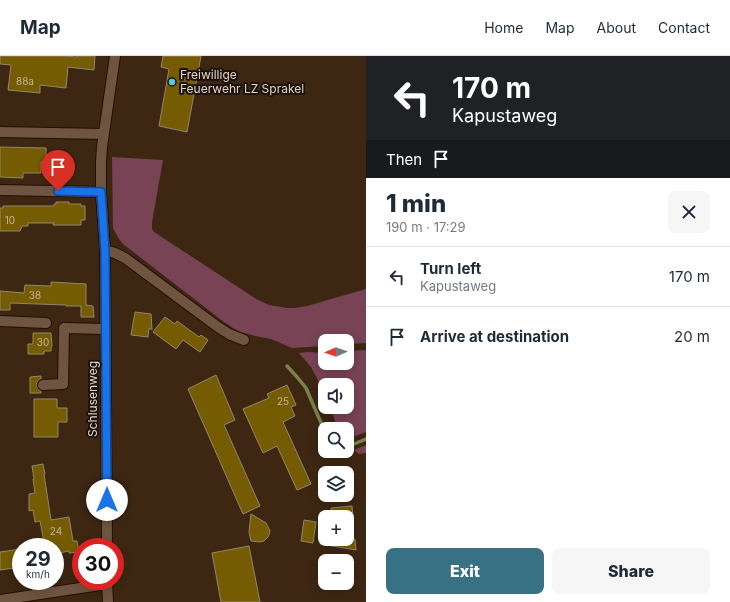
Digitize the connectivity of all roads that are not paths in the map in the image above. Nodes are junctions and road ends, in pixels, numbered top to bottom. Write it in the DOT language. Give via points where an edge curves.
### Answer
graph roads {
  1 [pos="115,56"];
  2 [pos="0,132"];
  3 [pos="104,134"];
  4 [pos="0,190"];
  5 [pos="101,192"];
  6 [pos="105,250"];
  7 [pos="0,321"];
  8 [pos="46,323"];
  9 [pos="106,329"];
  10 [pos="244,340"];
  11 [pos="43,385"];
  12 [pos="107,538"];
  13 [pos="72,589"];
  14 [pos="107,590"];
  15 [pos="0,600"];
  16 [pos="108,602"];
  1 -- 3 [label="street, Schlusenweg"];
  2 -- 3 [label="street"];
  3 -- 5 [label="street, Schlusenweg"];
  4 -- 5 [label="street"];
  5 -- 6 [label="street, Schlusenweg"];
  6 -- 9 [label="street, Schlusenweg"];
  6 -- 10 [label="street" via="125,258 228,334"];
  7 -- 8 [label="street"];
  9 -- 11 [label="street" via="64,328 63,384"];
  9 -- 12 [label="street, Schlusenweg"];
  13 -- 15 [label="street"];
  14 -- 16 [label="street"];
}
